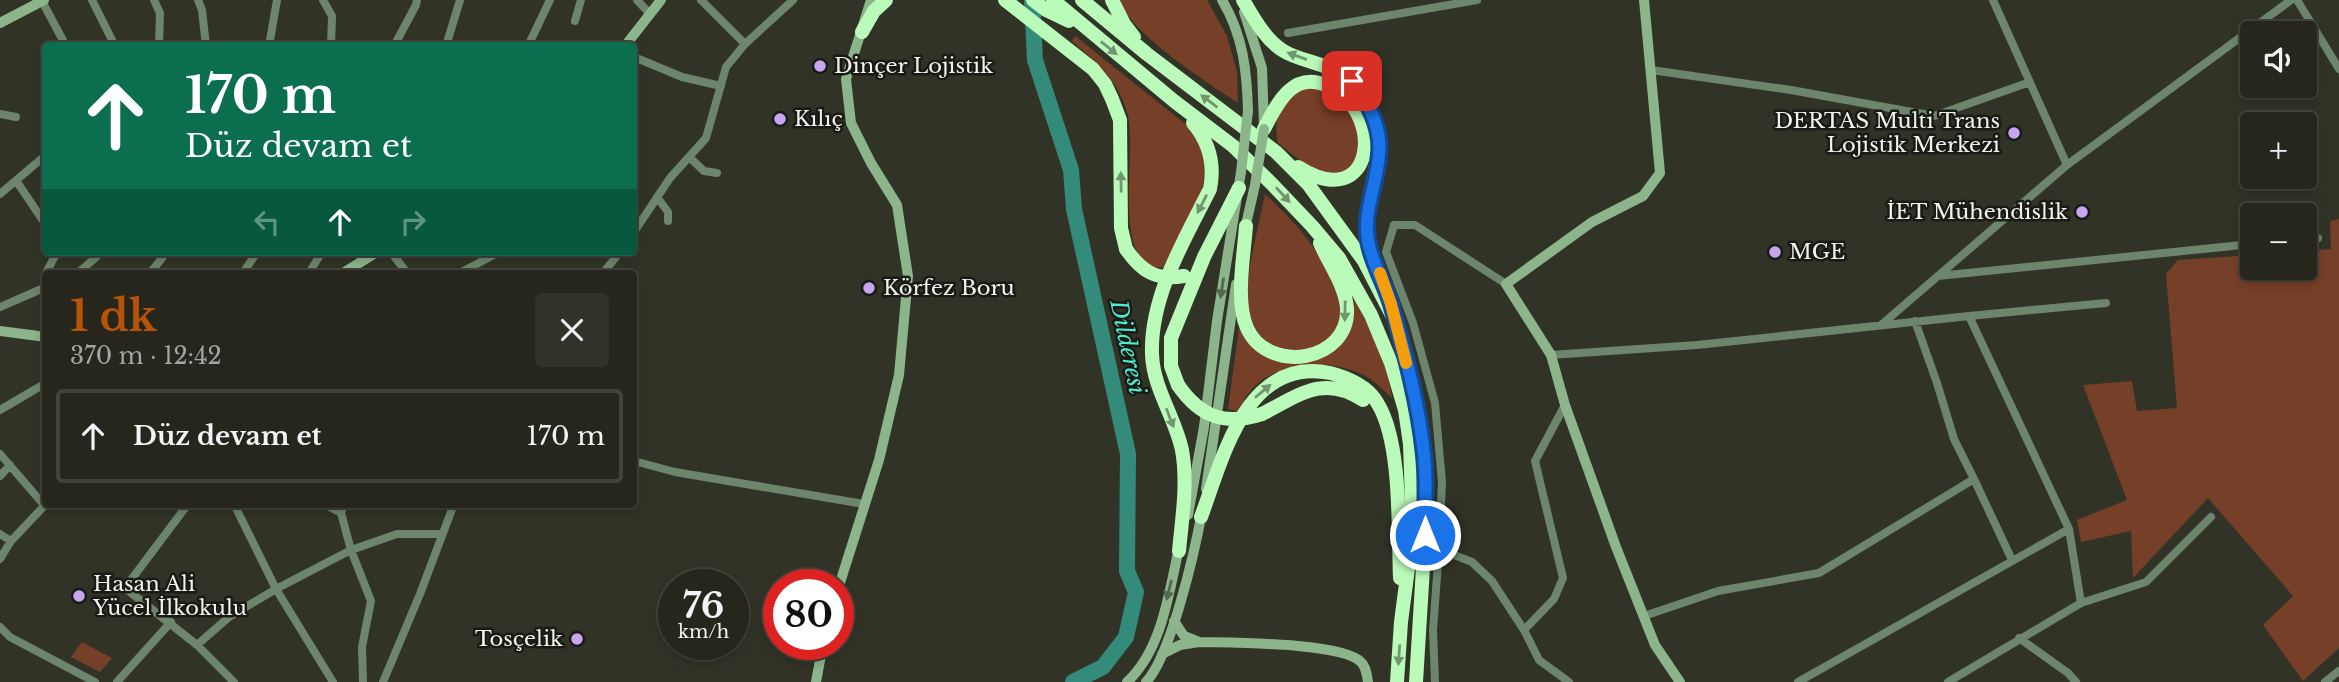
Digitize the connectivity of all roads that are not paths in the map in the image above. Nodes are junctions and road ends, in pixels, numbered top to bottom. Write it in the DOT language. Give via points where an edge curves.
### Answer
graph roads {
  1 [pos="43,0"];
  2 [pos="92,0"];
  3 [pos="154,0"];
  4 [pos="198,0"];
  5 [pos="277,0"];
  6 [pos="323,0"];
  7 [pos="417,0"];
  8 [pos="460,0"];
  9 [pos="550,0"];
  10 [pos="581,0"];
  11 [pos="637,0"];
  12 [pos="661,0"];
  13 [pos="701,0"];
  14 [pos="793,0"];
  15 [pos="871,0"];
  16 [pos="886,0"];
  17 [pos="1005,0"];
  18 [pos="1033,0"];
  19 [pos="1082,0"];
  20 [pos="1112,0"];
  21 [pos="1222,0"];
  22 [pos="1241,0"];
  23 [pos="1477,0"];
  24 [pos="1644,0"];
  25 [pos="1993,0"];
  26 [pos="2291,0"];
  27 [pos="2297,0"];
  28 [pos="1052,4"];
  29 [pos="650,14"];
  30 [pos="575,21"];
  31 [pos="0,23"];
  32 [pos="862,32"];
  33 [pos="1288,33"];
  34 [pos="64,42"];
  35 [pos="112,42"];
  36 [pos="159,42"];
  37 [pos="206,42"];
  38 [pos="270,42"];
  39 [pos="331,42"];
  40 [pos="396,42"];
  41 [pos="447,42"];
  42 [pos="530,42"];
  43 [pos="628,42"];
  44 [pos="745,44"];
  45 [pos="1147,54"];
  46 [pos="637,58"];
  47 [pos="1650,69"];
  48 [pos="2339,69"];
  49 [pos="2030,82"];
  50 [pos="721,86"];
  51 [pos="1174,101"];
  52 [pos="0,114"];
  53 [pos="16,117"];
  54 [pos="1265,129"];
  55 [pos="1276,152"];
  56 [pos="689,157"];
  57 [pos="42,159"];
  58 [pos="2067,165"];
  59 [pos="718,173"];
  60 [pos="17,182"];
  61 [pos="1239,188"];
  62 [pos="0,194"];
  63 [pos="657,197"];
  64 [pos="42,219"];
  65 [pos="668,221"];
  66 [pos="1246,226"];
  67 [pos="1312,226"];
  68 [pos="637,227"];
  69 [pos="2240,244"];
  70 [pos="97,256"];
  71 [pos="164,256"];
  72 [pos="371,256"];
  73 [pos="394,256"];
  74 [pos="492,256"];
  75 [pos="616,256"];
  76 [pos="1204,257"];
  77 [pos="81,270"];
  78 [pos="152,270"];
  79 [pos="348,270"];
  80 [pos="405,270"];
  81 [pos="466,270"];
  82 [pos="605,270"];
  83 [pos="1938,276"];
  84 [pos="1506,284"];
  85 [pos="41,288"];
  86 [pos="2105,303"];
  87 [pos="0,307"];
  88 [pos="1969,316"];
  89 [pos="1395,321"];
  90 [pos="1915,321"];
  91 [pos="1881,325"];
  92 [pos="0,331"];
  93 [pos="42,336"];
  94 [pos="1550,355"];
  95 [pos="42,385"];
  96 [pos="1565,405"];
  97 [pos="0,410"];
  98 [pos="0,454"];
  99 [pos="637,462"];
  100 [pos="1394,464"];
  101 [pos="10,465"];
  102 [pos="0,475"];
  103 [pos="1973,480"];
  104 [pos="42,502"];
  105 [pos="864,504"];
  106 [pos="42,508"];
  107 [pos="185,508"];
  108 [pos="236,508"];
  109 [pos="332,508"];
  110 [pos="343,508"];
  111 [pos="452,508"];
  112 [pos="341,513"];
  113 [pos="1201,517"];
  114 [pos="2211,517"];
  115 [pos="2068,529"];
  116 [pos="0,534"];
  117 [pos="441,534"];
  118 [pos="10,541"];
  119 [pos="1439,549"];
  120 [pos="351,550"];
  121 [pos="1178,551"];
  122 [pos="0,559"];
  123 [pos="2012,560"];
  124 [pos="844,569"];
  125 [pos="276,589"];
  126 [pos="2081,604"];
  127 [pos="1644,616"];
  128 [pos="1174,621"];
  129 [pos="171,622"];
  130 [pos="1401,622"];
  131 [pos="0,628"];
  132 [pos="1524,630"];
  133 [pos="2020,638"];
  134 [pos="1199,642"];
  135 [pos="197,645"];
  136 [pos="1163,654"];
  137 [pos="820,660"];
  138 [pos="2339,671"];
  139 [pos="95,682"];
  140 [pos="117,682"];
  141 [pos="234,682"];
  142 [pos="333,682"];
  143 [pos="363,682"];
  144 [pos="383,682"];
  145 [pos="816,682"];
  146 [pos="1127,682"];
  147 [pos="1146,682"];
  148 [pos="1368,682"];
  149 [pos="1397,682"];
  150 [pos="1416,682"];
  151 [pos="1435,682"];
  152 [pos="1569,682"];
  153 [pos="1680,682"];
  154 [pos="1797,682"];
  155 [pos="1948,682"];
  156 [pos="2076,682"];
  157 [pos="2325,682"];
  1 -- 31 [label="main road"];
  1 -- 34 [label="street"];
  2 -- 35 [label="street"];
  3 -- 36 [label="street" via="160,13"];
  4 -- 37 [label="street"];
  5 -- 38 [label="street"];
  6 -- 39 [label="street" via="332,16"];
  7 -- 40 [label="street"];
  8 -- 41 [label="street"];
  9 -- 42 [label="street"];
  10 -- 30 [label="street"];
  11 -- 29 [label="street"];
  12 -- 29 [label="main road"];
  13 -- 44 [label="street"];
  14 -- 44 [label="street"];
  15 -- 32 [label="main road"];
  16 -- 32 [label="highway"];
  76 -- 17 [label="highway, one-way, bridge" via="1184,276 1163,277 1142,270 1126,249 1121,228 1119,120 1105,84 1093,69"];
  18 -- 28 [label="highway"];
  19 -- 45 [label="highway"];
  20 -- 45 [label="highway"];
  21 -- 61 [label="main road, bridge" via="1240,38 1247,75 1248,111"];
  22 -- 54 [label="main road" via="1262,68"];
  89 -- 22 [label="highway, one-way" via="1367,230 1380,153 1372,113 1352,81 1283,51 1266,37"];
  23 -- 33 [label="street"];
  24 -- 47 [label="main road"];
  25 -- 49 [label="street"];
  26 -- 58 [label="street"];
  27 -- 48 [label="street"];
  28 -- 51 [label="highway, one-way"];
  29 -- 43 [label="main road"];
  32 -- 105 [label="main road" via="846,79 851,123 897,205 908,276 899,375"];
  44 -- 50 [label="street" via="726,67"];
  55 -- 45 [label="highway, one-way"];
  46 -- 50 [label="street" via="682,78"];
  47 -- 49 [label="street" via="1934,116"];
  47 -- 84 [label="main road" via="1660,173 1643,196 1592,222"];
  49 -- 58 [label="street"];
  50 -- 56 [label="street" via="706,138"];
  51 -- 67 [label="highway, one-way" via="1233,146"];
  51 -- 121 [label="highway, one-way" via="1207,142 1212,179 1171,267 1152,341 1154,371 1184,468"];
  52 -- 53 [label="street"];
  54 -- 55 [label="highway" via="1287,91 1317,81 1348,99 1366,146 1357,169 1332,181 1311,175"];
  54 -- 66 [label="main road, bridge"];
  55 -- 89 [label="highway" via="1308,184 1356,250"];
  56 -- 59 [label="street" via="704,170"];
  56 -- 63 [label="street"];
  57 -- 60 [label="street"];
  58 -- 83 [label="street"];
  60 -- 62 [label="street"];
  60 -- 64 [label="street"];
  61 -- 76 [label="highway"];
  61 -- 121 [label="main road, one-way" via="1193,495"];
  63 -- 65 [label="street" via="668,212"];
  63 -- 68 [label="street"];
  67 -- 66 [label="highway, one-way" via="1344,291 1347,310 1334,343 1300,358 1273,354 1258,344 1247,328 1241,308"];
  66 -- 113 [label="main road"];
  67 -- 130 [label="highway" via="1339,258 1371,314 1405,410 1413,530"];
  69 -- 83 [label="street"];
  70 -- 77 [label="street"];
  71 -- 78 [label="street"];
  72 -- 79 [label="main road"];
  73 -- 80 [label="street"];
  74 -- 81 [label="street"];
  75 -- 82 [label="street"];
  76 -- 100 [label="highway, bridge" via="1171,338 1171,366 1188,399 1212,416 1249,418 1314,388 1338,387 1366,402 1375,414"];
  83 -- 91 [label="street"];
  84 -- 94 [label="main road"];
  84 -- 119 [label="street" via="1415,225 1394,225 1386,252 1413,323 1434,403 1442,482"];
  85 -- 87 [label="street"];
  86 -- 88 [label="street"];
  88 -- 90 [label="street"];
  88 -- 115 [label="street"];
  89 -- 150 [label="highway" via="1416,402 1424,456 1425,535"];
  90 -- 91 [label="street"];
  90 -- 103 [label="street" via="1954,439"];
  91 -- 94 [label="street"];
  92 -- 93 [label="main road"];
  94 -- 96 [label="main road"];
  95 -- 97 [label="street"];
  96 -- 127 [label="main road"];
  96 -- 132 [label="street" via="1535,461 1563,578 1554,599"];
  98 -- 101 [label="street"];
  99 -- 105 [label="street"];
  113 -- 100 [label="highway, one-way" via="1223,453 1248,407 1261,390 1285,376 1316,370 1344,376 1369,392 1384,417"];
  100 -- 130 [label="highway"];
  101 -- 102 [label="street"];
  101 -- 104 [label="street"];
  103 -- 123 [label="street"];
  103 -- 127 [label="street" via="1819,573 1718,591"];
  105 -- 124 [label="main road"];
  106 -- 118 [label="street"];
  107 -- 129 [label="street" via="125,588"];
  108 -- 125 [label="street"];
  109 -- 112 [label="street"];
  110 -- 112 [label="street"];
  111 -- 117 [label="street"];
  112 -- 120 [label="street"];
  113 -- 128 [label="main road"];
  114 -- 126 [label="street" via="2146,582"];
  115 -- 123 [label="street"];
  115 -- 126 [label="street"];
  116 -- 118 [label="street"];
  117 -- 120 [label="street" via="397,534"];
  117 -- 144 [label="street"];
  118 -- 122 [label="street"];
  119 -- 132 [label="street" via="1472,562 1492,581"];
  119 -- 151 [label="street" via="1433,630"];
  120 -- 125 [label="street"];
  120 -- 143 [label="street" via="370,601 362,647"];
  121 -- 146 [label="main road, one-way" via="1149,654"];
  123 -- 154 [label="street"];
  125 -- 135 [label="street" via="229,617"];
  125 -- 142 [label="street"];
  126 -- 133 [label="street"];
  127 -- 153 [label="main road" via="1655,645"];
  128 -- 134 [label="main road" via="1184,636"];
  128 -- 136 [label="main road"];
  129 -- 135 [label="street"];
  129 -- 140 [label="street"];
  130 -- 149 [label="highway, one-way"];
  131 -- 139 [label="street"];
  132 -- 152 [label="street" via="1539,660"];
  133 -- 155 [label="street"];
  133 -- 156 [label="street"];
  134 -- 136 [label="main road"];
  134 -- 148 [label="main road" via="1332,650 1359,660"];
  135 -- 141 [label="street"];
  136 -- 147 [label="main road"];
  137 -- 145 [label="main road"];
  138 -- 157 [label="street"];
}
